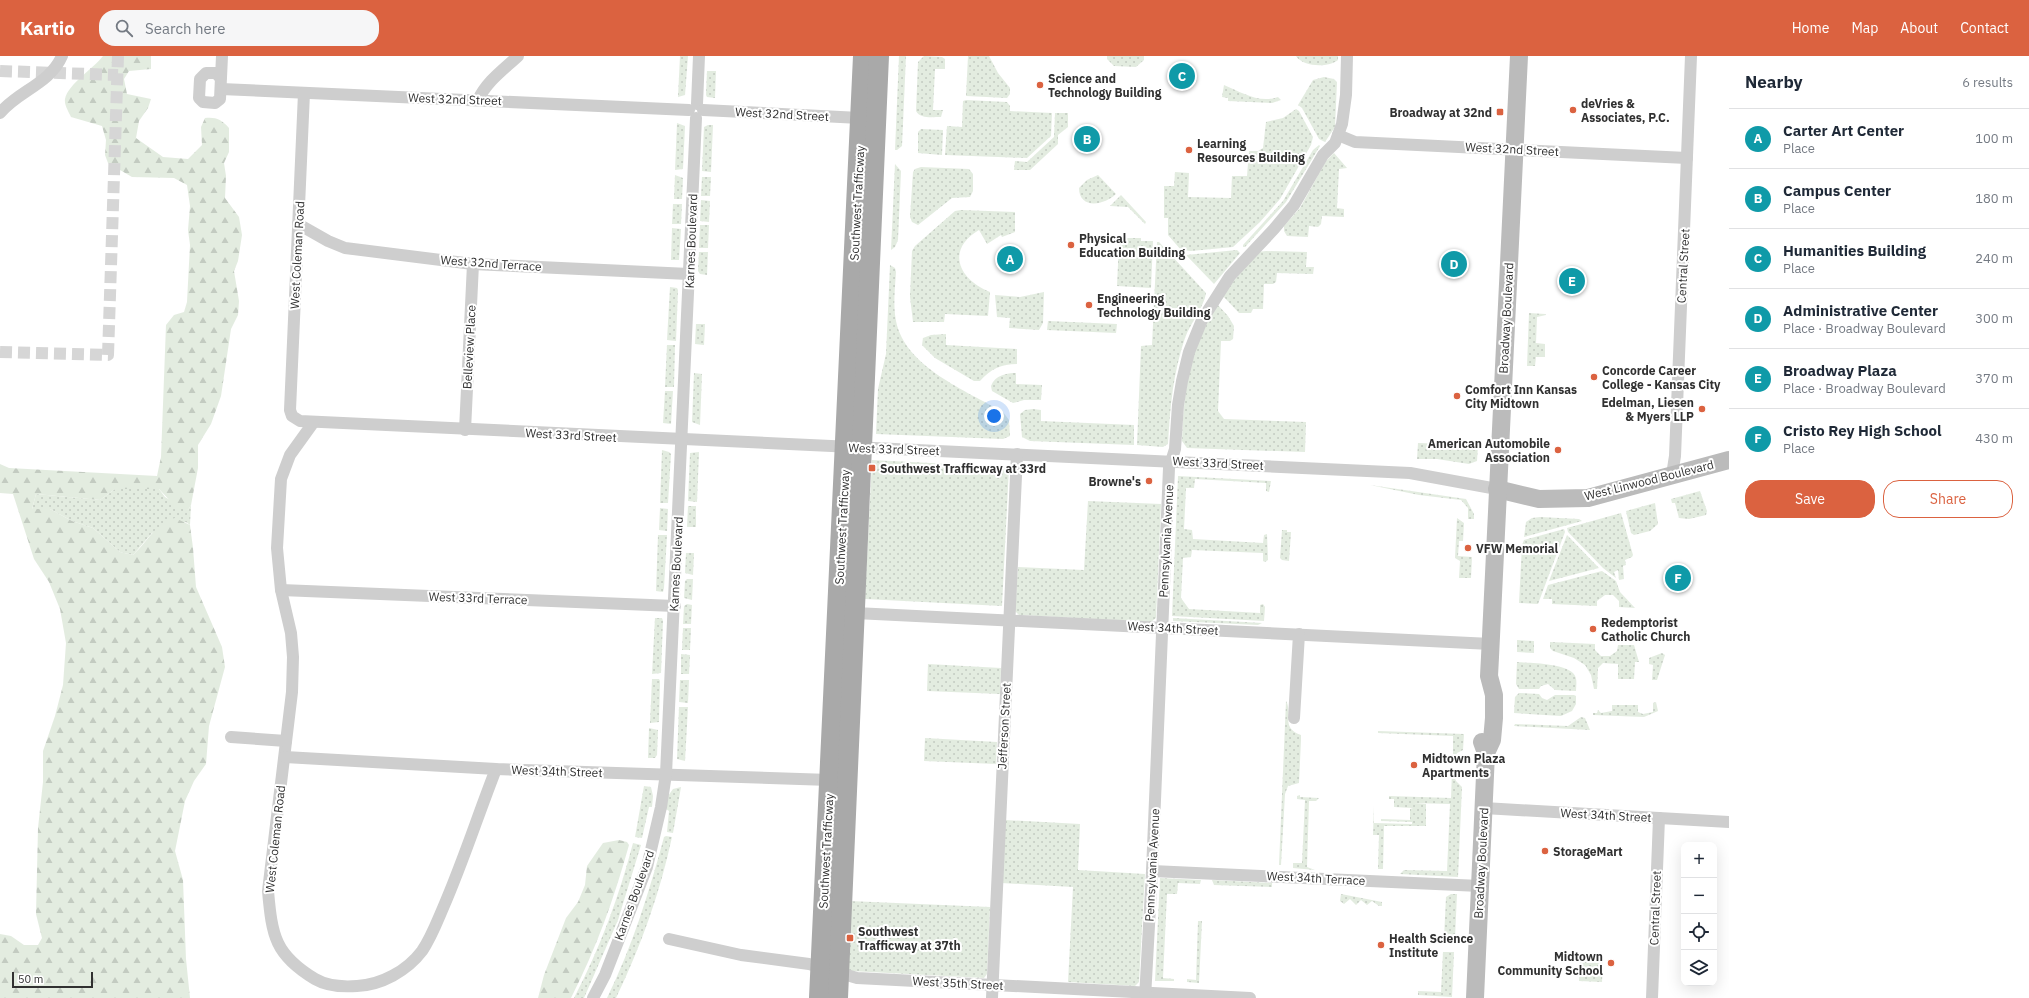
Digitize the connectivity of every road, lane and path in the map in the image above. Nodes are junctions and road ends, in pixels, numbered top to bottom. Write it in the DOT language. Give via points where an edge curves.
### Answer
graph roads {
  1 [pos="62,56"];
  2 [pos="222,56"];
  3 [pos="518,56"];
  4 [pos="699,56"];
  5 [pos="863,56"];
  6 [pos="879,56"];
  7 [pos="1347,56"];
  8 [pos="1519,56"];
  9 [pos="1691,56"];
  10 [pos="304,94"];
  11 [pos="478,100"];
  12 [pos="696,111"];
  13 [pos="0,113"];
  14 [pos="860,118"];
  15 [pos="1338,135"];
  16 [pos="1514,149"];
  17 [pos="1688,158"];
  18 [pos="298,224"];
  19 [pos="473,264"];
  20 [pos="689,274"];
  21 [pos="292,416"];
  22 [pos="313,423"];
  23 [pos="465,430"];
  24 [pos="682,440"];
  25 [pos="854,447"];
  26 [pos="1017,454"];
  27 [pos="1729,460"];
  28 [pos="1171,461"];
  29 [pos="1672,475"];
  30 [pos="1497,489"];
  31 [pos="281,590"];
  32 [pos="675,606"];
  33 [pos="855,613"];
  34 [pos="1009,620"];
  35 [pos="1161,627"];
  36 [pos="1299,634"];
  37 [pos="1491,644"];
  38 [pos="1294,718"];
  39 [pos="231,737"];
  40 [pos="286,741"];
  41 [pos="285,757"];
  42 [pos="496,768"];
  43 [pos="666,774"];
  44 [pos="830,780"];
  45 [pos="1484,808"];
  46 [pos="1659,818"];
  47 [pos="1729,822"];
  48 [pos="1152,871"];
  49 [pos="1480,886"];
  50 [pos="669,939"];
  51 [pos="820,968"];
  52 [pos="840,974"];
  53 [pos="993,985"];
  54 [pos="1145,995"];
  55 [pos="593,998"];
  56 [pos="819,998"];
  57 [pos="838,998"];
  58 [pos="992,998"];
  59 [pos="1250,998"];
  60 [pos="1475,998"];
  61 [pos="1652,998"];
  1 -- 13 [label="street" via="50,75 7,104"];
  2 -- 10 [label="street, West 32nd Street" via="221,84"];
  3 -- 11 [label="street" via="483,89"];
  4 -- 12 [label="street, Karnes Boulevard"];
  5 -- 14 [label="main road, Southwest Trafficway"];
  6 -- 25 [label="main road, Southwest Trafficway"];
  7 -- 15 [label="street, Pennsylvania Avenue" via="1346,95"];
  8 -- 16 [label="main road, Broadway Boulevard"];
  9 -- 17 [label="street, Central Street"];
  10 -- 11 [label="street, West 32nd Street"];
  10 -- 18 [label="street, West Coleman Road"];
  11 -- 12 [label="street, West 32nd Street"];
  12 -- 14 [label="street, West 32nd Street"];
  12 -- 20 [label="street, Karnes Boulevard"];
  14 -- 25 [label="main road, Southwest Trafficway"];
  15 -- 16 [label="street, West 32nd Street" via="1355,142"];
  15 -- 28 [label="street, Pennsylvania Avenue" via="1335,143 1323,155 1294,205 1230,276 1202,320 1189,352 1182,381 1175,449"];
  16 -- 17 [label="street, West 32nd Street"];
  16 -- 30 [label="main road, Broadway Boulevard"];
  17 -- 29 [label="street, Central Street" via="1675,456"];
  18 -- 19 [label="street, West 32nd Terrace" via="345,248"];
  18 -- 21 [label="street, West Coleman Road" via="290,410"];
  19 -- 20 [label="street, West 32nd Terrace"];
  19 -- 23 [label="street, Belleview Place"];
  20 -- 24 [label="street, Karnes Boulevard"];
  21 -- 22 [label="street, West 33rd Street" via="300,421"];
  22 -- 23 [label="street, West 33rd Street"];
  22 -- 31 [label="street, West Coleman Road" via="290,455 281,479 277,548"];
  23 -- 24 [label="street, West 33rd Street"];
  24 -- 25 [label="street, West 33rd Street"];
  24 -- 32 [label="street, Karnes Boulevard"];
  25 -- 26 [label="street, West 33rd Street"];
  25 -- 33 [label="main road, Southwest Trafficway"];
  25 -- 44 [label="main road, Southwest Trafficway"];
  26 -- 28 [label="street, West 33rd Street"];
  26 -- 34 [label="street, Jefferson Street"];
  27 -- 29 [label="main road, West Linwood Boulevard"];
  28 -- 30 [label="street, West 33rd Street" via="1413,473"];
  28 -- 35 [label="street, Pennsylvania Avenue"];
  29 -- 30 [label="main road, West Linwood Boulevard" via="1588,498 1539,499"];
  30 -- 37 [label="main road, Broadway Boulevard"];
  31 -- 32 [label="street, West 33rd Terrace"];
  31 -- 40 [label="street, West Coleman Road" via="291,634 293,657"];
  32 -- 43 [label="street, Karnes Boulevard"];
  33 -- 34 [label="street, West 34th Street"];
  33 -- 52 [label="main road, Southwest Trafficway"];
  34 -- 35 [label="street, West 34th Street"];
  34 -- 53 [label="street, Jefferson Street"];
  35 -- 36 [label="street, West 34th Street"];
  35 -- 48 [label="street, Pennsylvania Avenue"];
  36 -- 37 [label="street, West 34th Street"];
  36 -- 38 [label="street"];
  37 -- 45 [label="main road, Broadway Boulevard" via="1489,676 1494,695 1494,718 1492,740 1486,752"];
  39 -- 40 [label="street"];
  40 -- 41 [label="street, West Coleman Road"];
  41 -- 42 [label="street, West 34th Street"];
  41 -- 42 [label="street, West Coleman Road" via="268,891 271,923 280,949 297,968 318,981 343,987 365,986 386,979 405,968 421,952 460,870"];
  42 -- 43 [label="street, West 34th Street"];
  43 -- 44 [label="street, West 34th Street"];
  43 -- 55 [label="street, Karnes Boulevard" via="647,867 605,976"];
  44 -- 51 [label="main road, Southwest Trafficway"];
  45 -- 46 [label="street, West 34th Street"];
  45 -- 49 [label="main road, Broadway Boulevard"];
  46 -- 47 [label="street, West 34th Street"];
  46 -- 61 [label="street, Central Street"];
  48 -- 49 [label="street, West 34th Terrace"];
  48 -- 54 [label="street, Pennsylvania Avenue"];
  49 -- 60 [label="main road, Broadway Boulevard"];
  50 -- 51 [label="street, West 35th Street" via="741,955 809,964"];
  51 -- 52 [label="street, West 35th Street"];
  51 -- 56 [label="main road, Southwest Trafficway"];
  52 -- 53 [label="street, West 35th Street" via="857,978"];
  52 -- 57 [label="main road, Southwest Trafficway"];
  53 -- 54 [label="street, West 35th Street"];
  53 -- 58 [label="street, Jefferson Street"];
  54 -- 59 [label="street, West 35th Street"];
}
